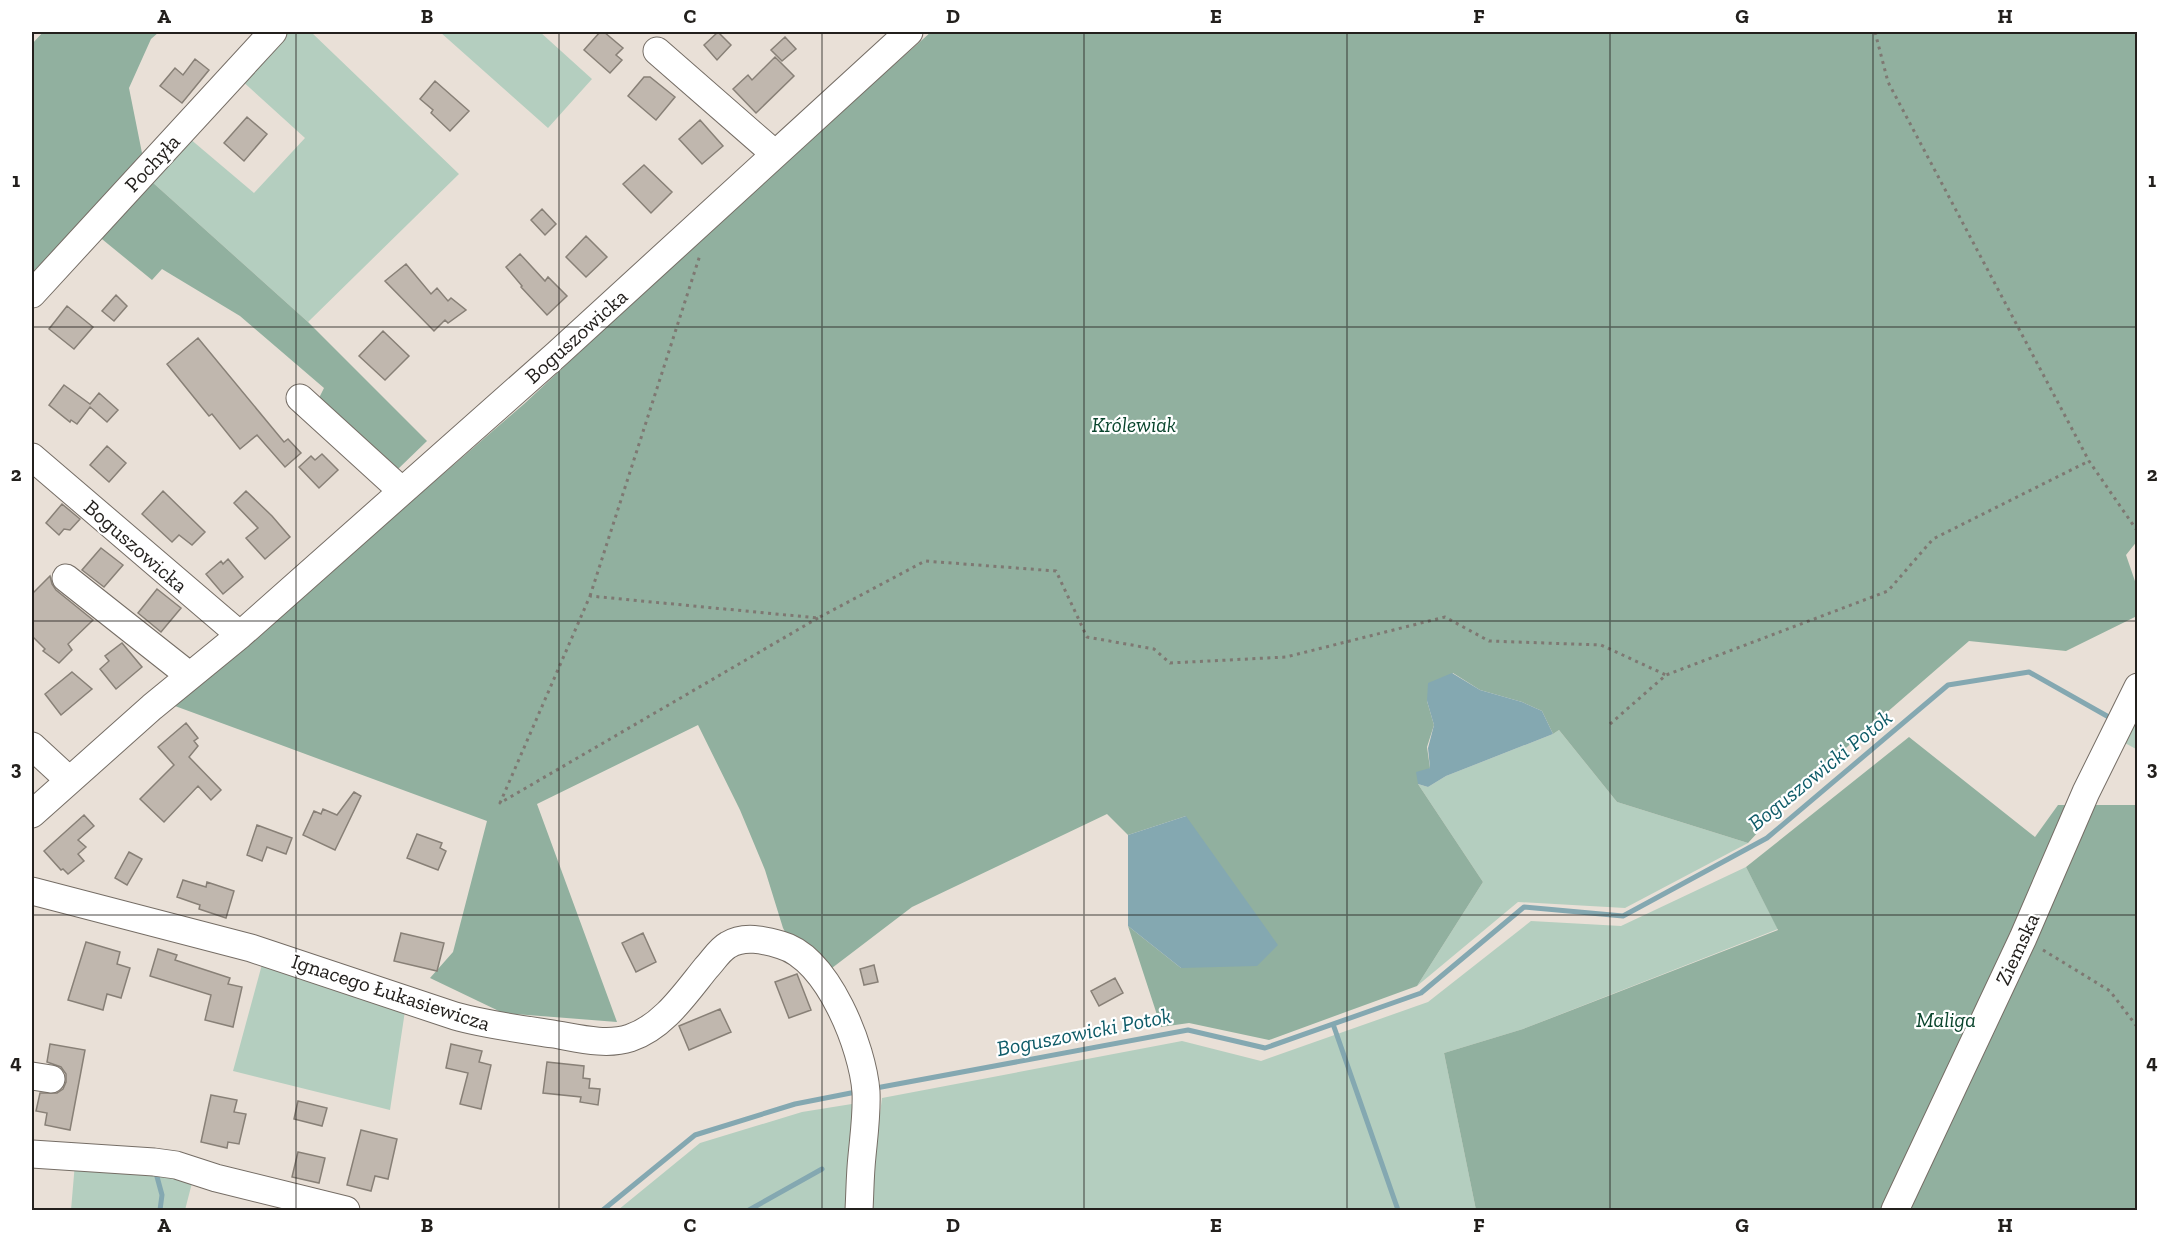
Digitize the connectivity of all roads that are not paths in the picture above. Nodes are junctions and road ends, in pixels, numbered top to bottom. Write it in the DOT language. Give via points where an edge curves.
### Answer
graph roads {
  1 [pos="273,32"];
  2 [pos="909,32"];
  3 [pos="657,51"];
  4 [pos="775,154"];
  5 [pos="32,294"];
  6 [pos="300,398"];
  7 [pos="32,457"];
  8 [pos="402,491"];
  9 [pos="66,578"];
  10 [pos="240,635"];
  11 [pos="190,676"];
  12 [pos="2138,687"];
  13 [pos="32,746"];
  14 [pos="69,780"];
  15 [pos="32,814"];
  16 [pos="32,891"];
  17 [pos="32,1154"];
  18 [pos="346,1210"];
  19 [pos="859,1210"];
  20 [pos="1895,1210"];
  1 -- 5 [label="street, Pochyła"];
  2 -- 4 [label="street, Boguszowicka"];
  3 -- 4 [label="street"];
  4 -- 8 [label="street, Boguszowicka"];
  6 -- 8 [label="street"];
  7 -- 10 [label="street, Boguszowicka"];
  8 -- 10 [label="street, Boguszowicka"];
  9 -- 11 [label="street"];
  10 -- 11 [label="street, Boguszowicka"];
  11 -- 14 [label="street, Boguszowicka"];
  12 -- 20 [label="street, Ziemska"];
  13 -- 14 [label="street"];
  14 -- 15 [label="street, Boguszowicka"];
  16 -- 19 [label="street, Ignacego Łukasiewicza" via="260,950 464,1019 592,1040 619,1041 643,1032 672,1008 730,943 756,939 787,946 826,980 859,1056 866,1109"];
  17 -- 18 [label="street" via="176,1165"];
}
